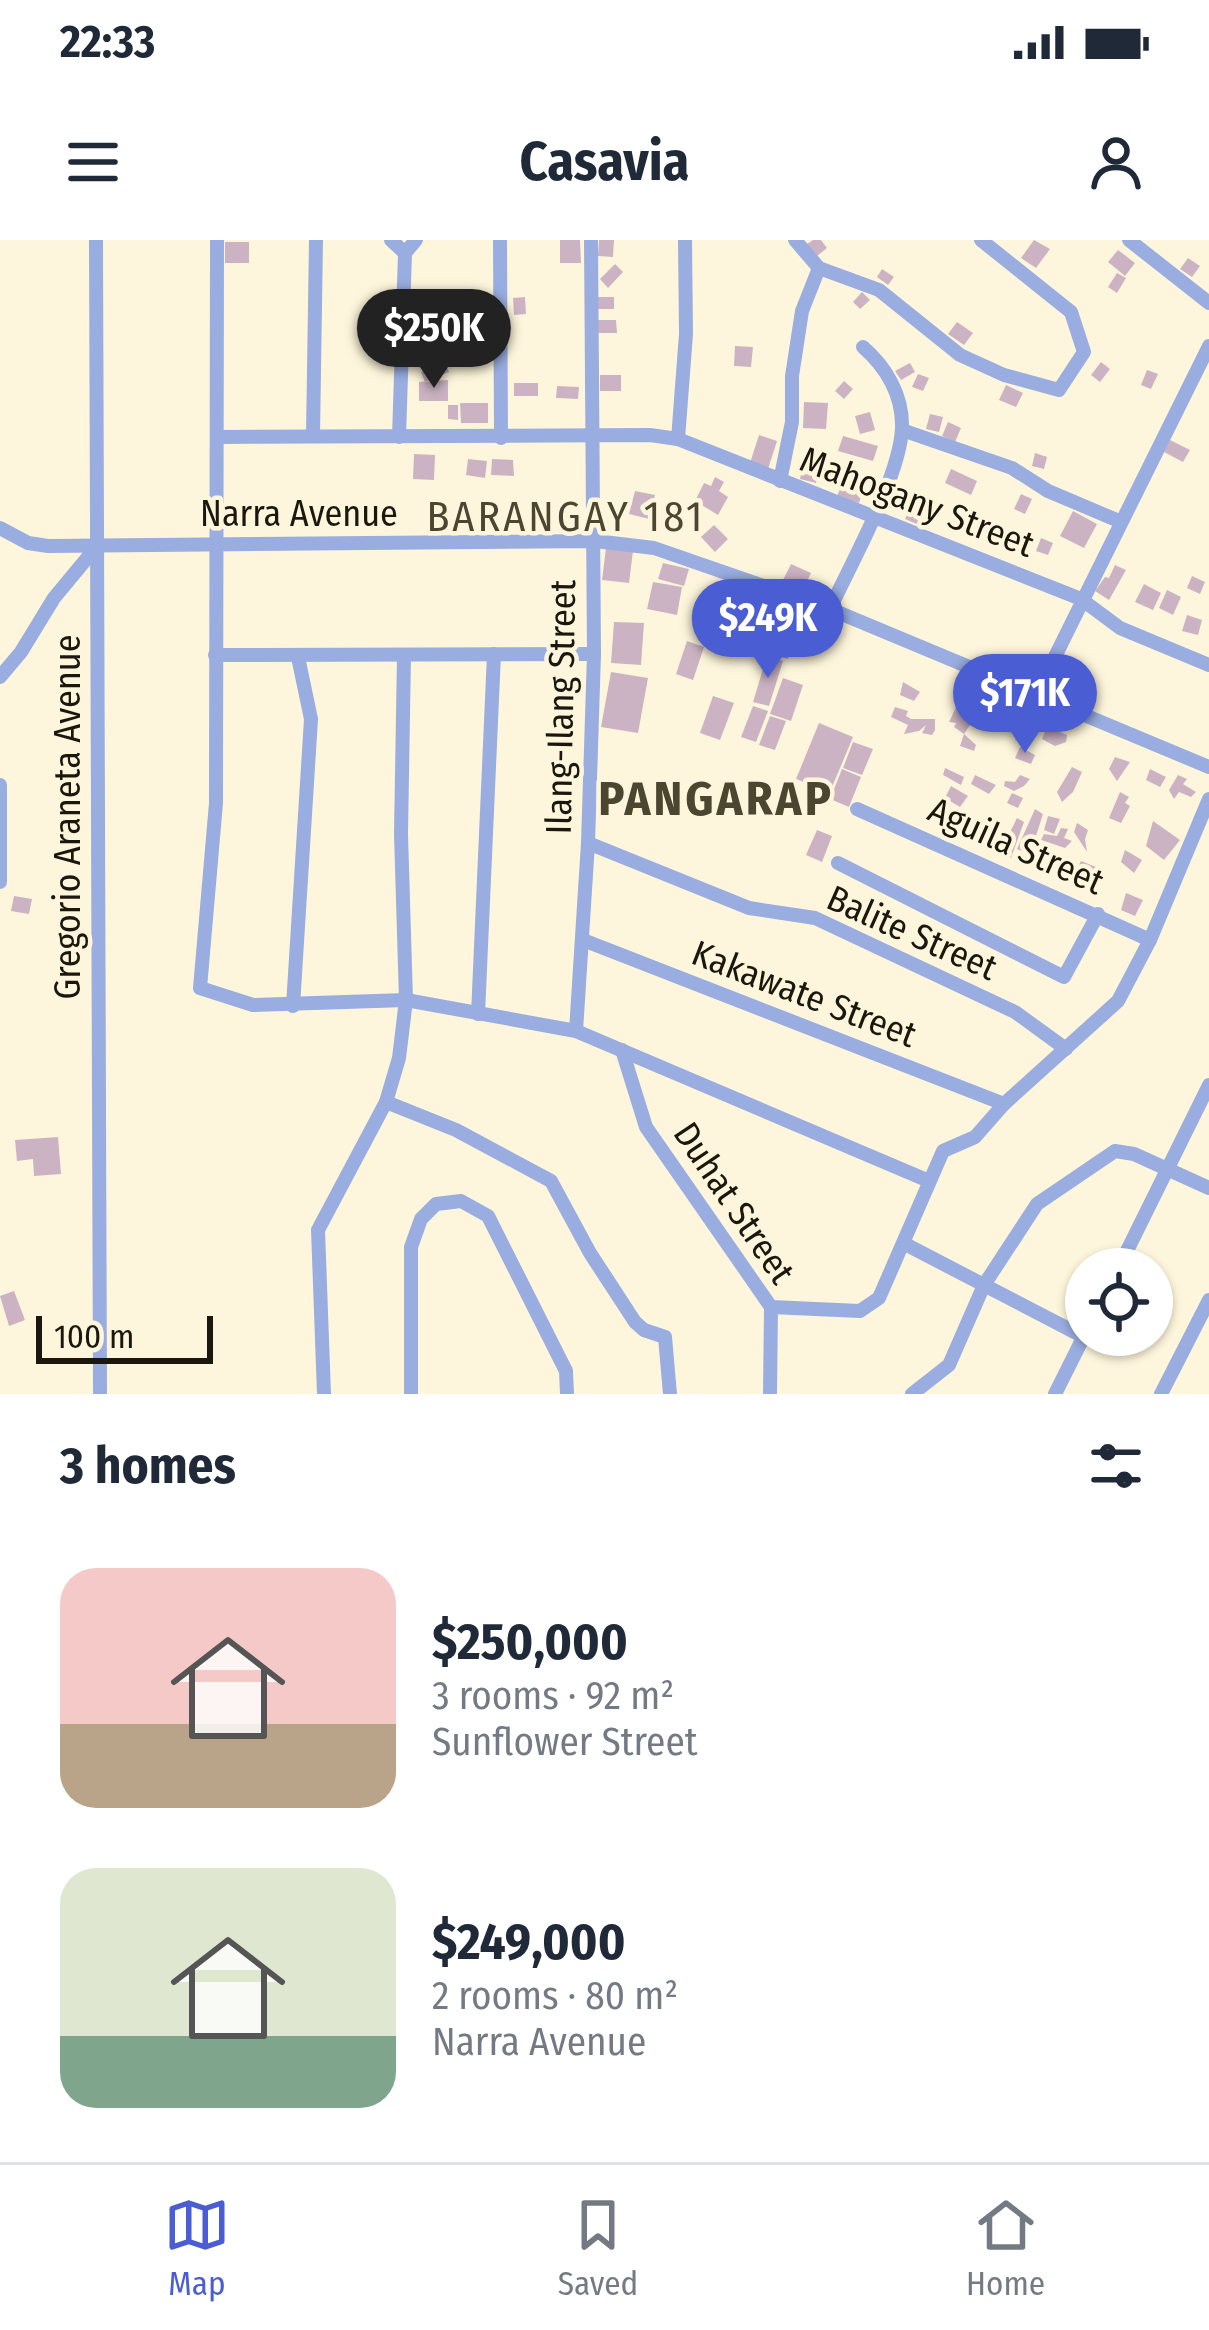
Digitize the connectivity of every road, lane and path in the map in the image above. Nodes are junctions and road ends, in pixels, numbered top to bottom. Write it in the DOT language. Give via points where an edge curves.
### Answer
graph roads {
  1 [pos="96,240"];
  2 [pos="217,240"];
  3 [pos="316,240"];
  4 [pos="391,240"];
  5 [pos="416,240"];
  6 [pos="500,240"];
  7 [pos="590,240"];
  8 [pos="685,240"];
  9 [pos="795,240"];
  10 [pos="981,240"];
  11 [pos="1129,240"];
  12 [pos="405,253"];
  13 [pos="819,268"];
  14 [pos="1209,303"];
  15 [pos="1209,346"];
  16 [pos="863,347"];
  17 [pos="902,430"];
  18 [pos="591,435"];
  19 [pos="313,436"];
  20 [pos="218,437"];
  21 [pos="399,437"];
  22 [pos="501,438"];
  23 [pos="678,439"];
  24 [pos="780,481"];
  25 [pos="873,516"];
  26 [pos="1120,520"];
  27 [pos="0,528"];
  28 [pos="595,541"];
  29 [pos="215,544"];
  30 [pos="98,545"];
  31 [pos="1081,599"];
  32 [pos="830,609"];
  33 [pos="494,654"];
  34 [pos="593,654"];
  35 [pos="215,655"];
  36 [pos="404,655"];
  37 [pos="298,657"];
  38 [pos="1208,662"];
  39 [pos="0,676"];
  40 [pos="1036,695"];
  41 [pos="1209,767"];
  42 [pos="0,785"];
  43 [pos="1209,799"];
  44 [pos="857,809"];
  45 [pos="588,843"];
  46 [pos="838,863"];
  47 [pos="0,882"];
  48 [pos="1098,914"];
  49 [pos="583,940"];
  50 [pos="1150,940"];
  51 [pos="406,1000"];
  52 [pos="292,1006"];
  53 [pos="478,1014"];
  54 [pos="576,1031"];
  55 [pos="1066,1049"];
  56 [pos="622,1050"];
  57 [pos="1209,1084"];
  58 [pos="386,1102"];
  59 [pos="1004,1104"];
  60 [pos="1168,1169"];
  61 [pos="929,1181"];
  62 [pos="1209,1188"];
  63 [pos="905,1244"];
  64 [pos="1128,1248"];
  65 [pos="984,1285"];
  66 [pos="1209,1300"];
  67 [pos="771,1307"];
  68 [pos="1065,1324"];
  69 [pos="1074,1356"];
  70 [pos="100,1394"];
  71 [pos="324,1394"];
  72 [pos="412,1394"];
  73 [pos="567,1394"];
  74 [pos="670,1394"];
  75 [pos="770,1394"];
  76 [pos="912,1394"];
  77 [pos="1055,1394"];
  78 [pos="1162,1394"];
  1 -- 30 [label="street, Gregorio Araneta Avenue"];
  2 -- 20 [label="street"];
  3 -- 19 [label="street"];
  4 -- 12 [label="street"];
  5 -- 12 [label="street"];
  6 -- 22 [label="street"];
  7 -- 18 [label="street, Ilang-Ilang Street"];
  8 -- 23 [label="street"];
  9 -- 13 [label="street"];
  10 -- 13 [label="street" via="1071,312 1084,352 1059,390 959,355 879,290"];
  11 -- 14 [label="street"];
  12 -- 21 [label="street"];
  13 -- 24 [label="street" via="802,311"];
  15 -- 26 [label="street"];
  16 -- 17 [label="street" via="892,380"];
  17 -- 25 [label="street"];
  17 -- 26 [label="street" via="1012,468"];
  18 -- 22 [label="street, Mahogany Street"];
  18 -- 23 [label="street, Mahogany Street"];
  18 -- 28 [label="street, Ilang-Ilang Street"];
  19 -- 20 [label="street, Mahogany Street"];
  19 -- 21 [label="street, Mahogany Street"];
  20 -- 29 [label="street"];
  21 -- 22 [label="street, Mahogany Street"];
  23 -- 24 [label="street, Mahogany Street"];
  24 -- 25 [label="street, Mahogany Street"];
  25 -- 31 [label="street, Mahogany Street"];
  25 -- 32 [label="street"];
  26 -- 31 [label="street"];
  27 -- 30 [label="street, Narra Avenue" via="39,545"];
  28 -- 29 [label="street, Narra Avenue"];
  28 -- 32 [label="street, Narra Avenue" via="654,548"];
  28 -- 34 [label="street, Ilang-Ilang Street"];
  29 -- 30 [label="street, Narra Avenue"];
  29 -- 35 [label="street"];
  30 -- 39 [label="street"];
  30 -- 70 [label="street, Gregorio Araneta Avenue"];
  31 -- 38 [label="street, Mahogany Street" via="1120,628"];
  31 -- 40 [label="street"];
  32 -- 40 [label="street, Narra Avenue"];
  33 -- 34 [label="street"];
  33 -- 36 [label="street"];
  33 -- 53 [label="street"];
  34 -- 45 [label="street, Ilang-Ilang Street"];
  35 -- 37 [label="street"];
  35 -- 52 [label="street" via="216,803 200,988 253,1005"];
  36 -- 37 [label="street"];
  36 -- 51 [label="street"];
  37 -- 52 [label="street" via="311,719"];
  40 -- 41 [label="street, Narra Avenue"];
  42 -- 47 [label="street"];
  43 -- 50 [label="street"];
  44 -- 48 [label="street, Aguila Street"];
  45 -- 49 [label="street, Ilang-Ilang Street"];
  45 -- 55 [label="street, Balite Street" via="749,908 815,918 1015,1012"];
  46 -- 48 [label="street" via="1064,977"];
  48 -- 50 [label="street, Aguila Street"];
  49 -- 54 [label="street, Ilang-Ilang Street"];
  49 -- 59 [label="street, Kakawate Street"];
  50 -- 55 [label="street" via="1118,1001"];
  51 -- 52 [label="street"];
  51 -- 53 [label="street"];
  51 -- 58 [label="street"];
  53 -- 54 [label="street"];
  54 -- 56 [label="street"];
  55 -- 59 [label="street"];
  56 -- 61 [label="street"];
  56 -- 67 [label="street, Duhat Street" via="646,1127"];
  57 -- 60 [label="street"];
  58 -- 71 [label="street" via="318,1230"];
  58 -- 74 [label="street" via="551,1181 635,1322 665,1337"];
  59 -- 61 [label="street" via="975,1137 943,1151"];
  60 -- 62 [label="street"];
  60 -- 64 [label="street"];
  60 -- 65 [label="street" via="1115,1151 1037,1204"];
  61 -- 63 [label="street"];
  63 -- 65 [label="street"];
  63 -- 67 [label="street" via="872,1306"];
  65 -- 68 [label="street"];
  65 -- 76 [label="street" via="950,1365"];
  66 -- 78 [label="street"];
  67 -- 75 [label="street, Duhat Street"];
  69 -- 77 [label="street"];
  72 -- 73 [label="street" via="411,1247 436,1204 460,1201 488,1216 566,1371"];
}
